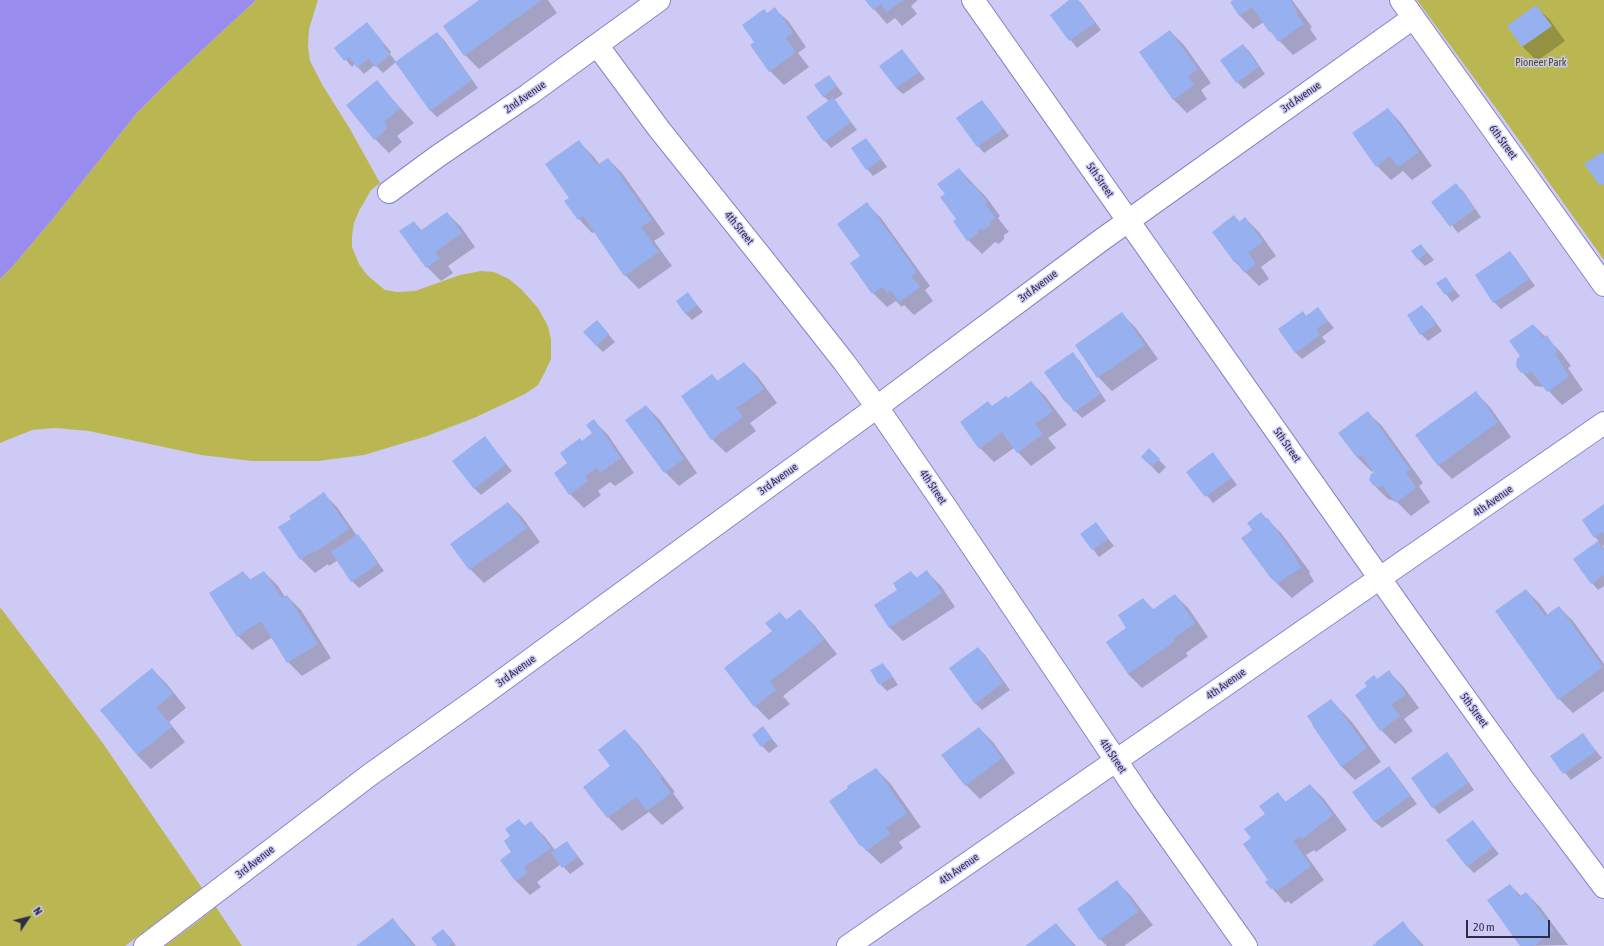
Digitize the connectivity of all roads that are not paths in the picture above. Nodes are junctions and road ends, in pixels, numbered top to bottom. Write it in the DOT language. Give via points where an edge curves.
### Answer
graph roads {
  1 [pos="659,0"];
  2 [pos="973,0"];
  3 [pos="1401,0"];
  4 [pos="1414,18"];
  5 [pos="597,45"];
  6 [pos="389,192"];
  7 [pos="1128,220"];
  8 [pos="1604,285"];
  9 [pos="877,407"];
  10 [pos="1604,423"];
  11 [pos="1380,578"];
  12 [pos="1116,760"];
  13 [pos="1604,888"];
  14 [pos="145,946"];
  15 [pos="848,946"];
  16 [pos="1246,946"];
  1 -- 5 [label="street, 2nd Avenue"];
  2 -- 7 [label="street, 5th Street"];
  3 -- 4 [label="street, 6th Street"];
  4 -- 7 [label="street, 3rd Avenue"];
  4 -- 8 [label="street, 6th Street"];
  5 -- 6 [label="street, 2nd Avenue"];
  5 -- 9 [label="street, 4th Street" via="654,123"];
  7 -- 9 [label="street, 3rd Avenue"];
  7 -- 11 [label="street, 5th Street"];
  9 -- 12 [label="street, 4th Street"];
  9 -- 14 [label="street, 3rd Avenue" via="366,778"];
  10 -- 11 [label="street, 4th Avenue"];
  11 -- 12 [label="street, 4th Avenue"];
  11 -- 13 [label="street, 5th Street"];
  12 -- 15 [label="street, 4th Avenue"];
  12 -- 16 [label="street, 4th Street"];
}
